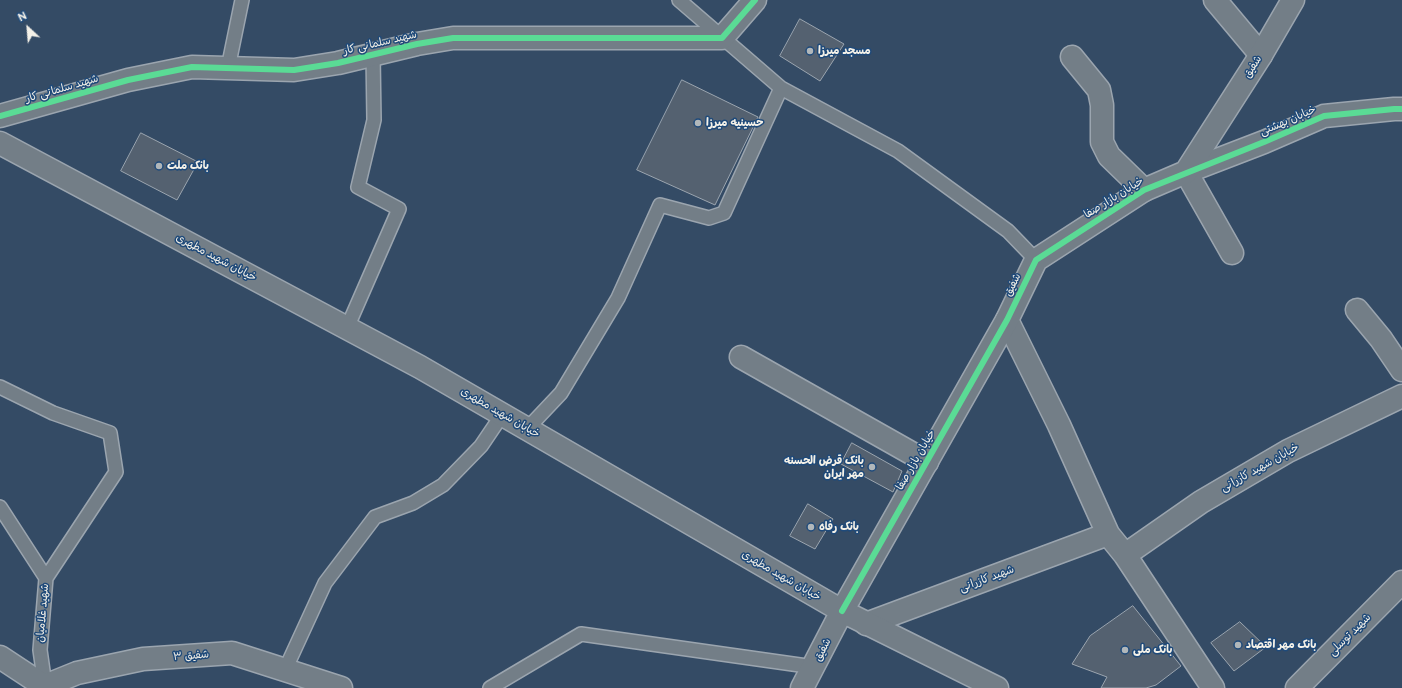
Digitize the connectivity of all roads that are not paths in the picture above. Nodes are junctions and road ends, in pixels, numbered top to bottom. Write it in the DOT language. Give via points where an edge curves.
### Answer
graph roads {
  1 [pos="242,0"];
  2 [pos="679,0"];
  3 [pos="755,0"];
  4 [pos="1215,0"];
  5 [pos="1293,0"];
  6 [pos="722,38"];
  7 [pos="373,54"];
  8 [pos="1261,55"];
  9 [pos="1072,57"];
  10 [pos="228,68"];
  11 [pos="781,88"];
  12 [pos="1402,109"];
  13 [pos="0,116"];
  14 [pos="0,143"];
  15 [pos="1186,172"];
  16 [pos="1144,190"];
  17 [pos="1232,252"];
  18 [pos="1036,260"];
  19 [pos="1357,310"];
  20 [pos="1007,320"];
  21 [pos="347,328"];
  22 [pos="741,357"];
  23 [pos="1402,370"];
  24 [pos="0,387"];
  25 [pos="1402,396"];
  26 [pos="502,415"];
  27 [pos="527,429"];
  28 [pos="927,462"];
  29 [pos="0,507"];
  30 [pos="1108,534"];
  31 [pos="1125,555"];
  32 [pos="46,578"];
  33 [pos="1402,582"];
  34 [pos="842,611"];
  35 [pos="866,624"];
  36 [pos="0,657"];
  37 [pos="814,667"];
  38 [pos="285,670"];
  39 [pos="44,687"];
  40 [pos="341,688"];
  41 [pos="490,688"];
  42 [pos="802,688"];
  43 [pos="998,688"];
  44 [pos="1213,688"];
  45 [pos="1297,688"];
  1 -- 10 [label="lane"];
  2 -- 6 [label="lane"];
  3 -- 6 [label="street"];
  4 -- 8 [label="street"];
  5 -- 8 [label="street, شفیق"];
  6 -- 7 [label="street, شهید سلمانی کار" via="452,38"];
  6 -- 11 [label="lane"];
  7 -- 10 [label="street, شهید سلمانی کار" via="294,70"];
  7 -- 21 [label="lane" via="374,120 358,187 399,209"];
  8 -- 15 [label="street, شفیق"];
  9 -- 16 [label="street" via="1099,90 1102,105 1102,142 1109,156"];
  10 -- 13 [label="street, شهید سلمانی کار" via="192,67 128,80"];
  11 -- 18 [label="lane" via="898,151 1008,230"];
  11 -- 27 [label="lane" via="724,213 709,218 660,204 618,298 561,393"];
  12 -- 15 [label="street, خیابان بهشتی" via="1324,116"];
  14 -- 21 [label="street, خیابان شهید مطهری"];
  15 -- 16 [label="street, خیابان بازار صفا"];
  15 -- 17 [label="street"];
  16 -- 18 [label="street, خیابان بازار صفا"];
  18 -- 20 [label="street, شفیق"];
  19 -- 23 [label="street"];
  20 -- 28 [label="street, خیابان بازار صفا"];
  20 -- 30 [label="street" via="1059,425"];
  21 -- 26 [label="street, خیابان شهید مطهری"];
  22 -- 28 [label="street"];
  24 -- 32 [label="lane" via="53,413 110,433 116,472"];
  25 -- 31 [label="street, خیابان شهید کازرانی" via="1281,455 1201,502"];
  26 -- 27 [label="street, خیابان شهید مطهری"];
  26 -- 38 [label="lane" via="481,446 443,485 413,503 375,517 325,583"];
  27 -- 34 [label="street, خیابان شهید مطهری"];
  28 -- 34 [label="street, خیابان بازار صفا"];
  29 -- 32 [label="lane, شهید غلامیان"];
  30 -- 31 [label="street"];
  30 -- 35 [label="street, شهید کازرانی"];
  31 -- 44 [label="street"];
  32 -- 39 [label="lane, شهید غلامیان" via="40,650"];
  33 -- 45 [label="street, شهید توسلی"];
  34 -- 35 [label="street, خیابان شهید مطهری"];
  34 -- 37 [label="street, شفیق"];
  35 -- 43 [label="street, خیابان شهید مطهری"];
  36 -- 39 [label="street"];
  37 -- 41 [label="lane" via="581,634"];
  37 -- 42 [label="street, شفیق"];
  38 -- 39 [label="street, شفیق ۳" via="232,652 143,659 77,673"];
  38 -- 40 [label="street, شفیق ۳"];
}
